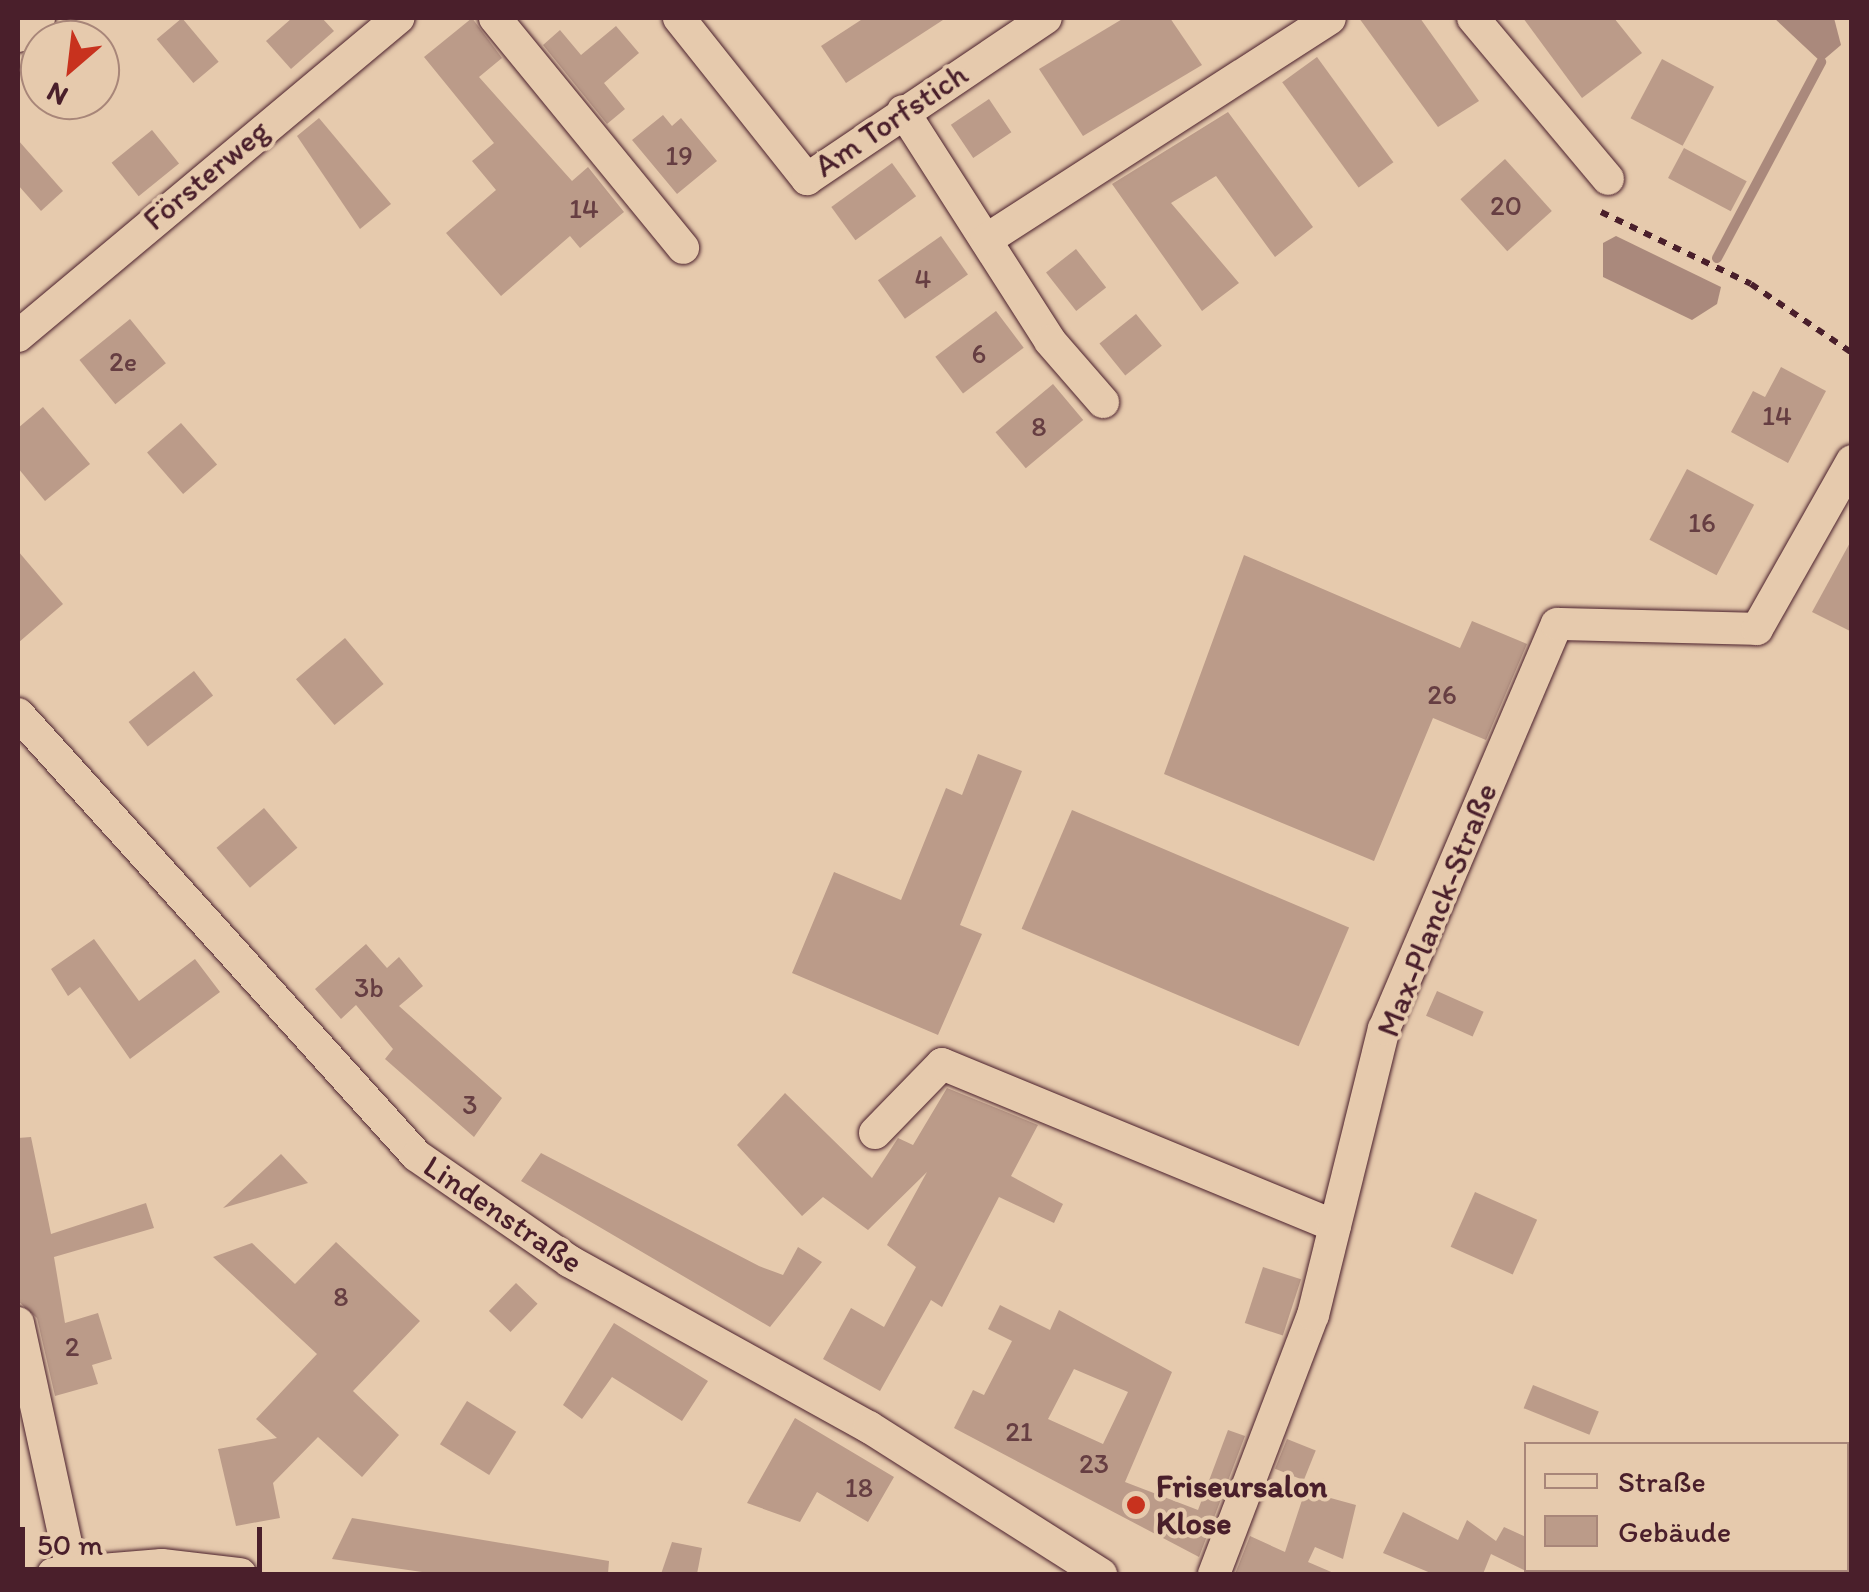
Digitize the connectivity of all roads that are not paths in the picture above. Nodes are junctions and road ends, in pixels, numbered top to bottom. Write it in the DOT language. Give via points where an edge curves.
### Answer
graph roads {
  1 [pos="39,18"];
  2 [pos="398,18"];
  3 [pos="495,18"];
  4 [pos="679,18"];
  5 [pos="1046,18"];
  6 [pos="1330,18"];
  7 [pos="1474,18"];
  8 [pos="18,36"];
  9 [pos="903,112"];
  10 [pos="1608,178"];
  11 [pos="986,240"];
  12 [pos="683,248"];
  13 [pos="18,336"];
  14 [pos="1103,402"];
  15 [pos="1852,461"];
  16 [pos="18,714"];
  17 [pos="875,1133"];
  18 [pos="1335,1226"];
  19 [pos="18,1324"];
  20 [pos="62,1572"];
  21 [pos="240,1574"];
  22 [pos="1101,1574"];
  23 [pos="1214,1574"];
  1 -- 8 [label="street"];
  2 -- 13 [label="street, Försterweg"];
  3 -- 12 [label="street"];
  4 -- 9 [label="street, Am Torfstich" via="807,179"];
  5 -- 9 [label="street, Am Torfstich"];
  6 -- 11 [label="street"];
  7 -- 10 [label="street"];
  9 -- 11 [label="street"];
  11 -- 14 [label="street" via="1050,341"];
  15 -- 18 [label="street, Max-Planck-Straße" via="1757,629 1557,624 1384,1029"];
  16 -- 22 [label="street, Lindenstraße" via="416,1156 569,1261 870,1427"];
  17 -- 18 [label="street" via="942,1064"];
  18 -- 23 [label="street, Max-Planck-Straße" via="1314,1315"];
  19 -- 20 [label="street"];
  20 -- 21 [label="street" via="162,1565"];
}
